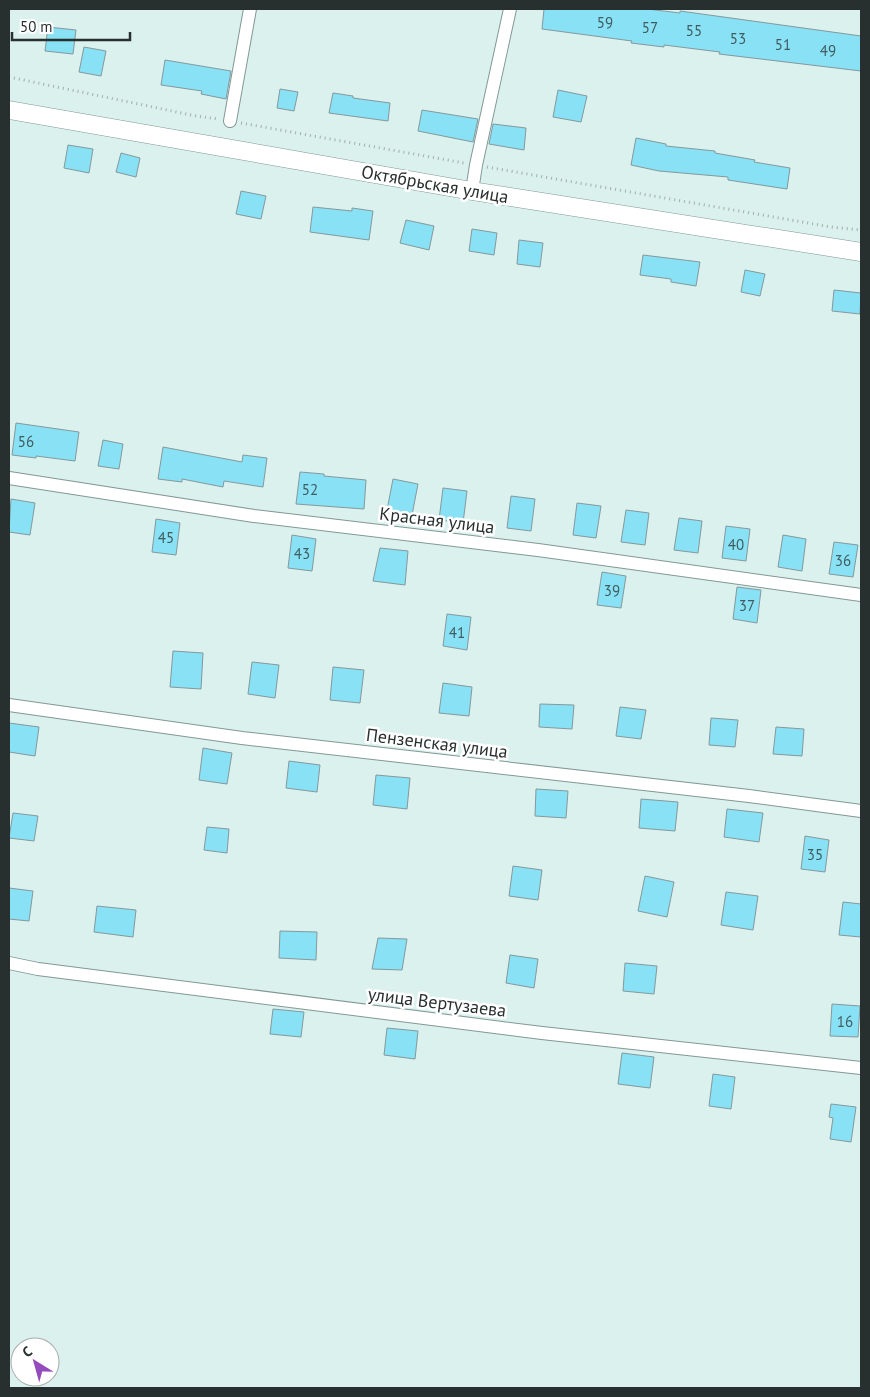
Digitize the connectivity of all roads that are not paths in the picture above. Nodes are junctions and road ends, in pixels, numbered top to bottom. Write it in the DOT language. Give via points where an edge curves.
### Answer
graph roads {
  1 [pos="250,9"];
  2 [pos="510,9"];
  3 [pos="9,110"];
  4 [pos="230,121"];
  5 [pos="472,191"];
  6 [pos="861,252"];
  7 [pos="9,478"];
  8 [pos="861,595"];
  9 [pos="9,705"];
  10 [pos="861,811"];
  11 [pos="9,963"];
  12 [pos="861,1068"];
  1 -- 4 [label="street"];
  2 -- 5 [label="street"];
  3 -- 5 [label="main road, Октябрьская улица"];
  5 -- 6 [label="main road, Октябрьская улица"];
  7 -- 8 [label="street, Красная улица" via="254,516 548,551"];
  9 -- 10 [label="street, Пензенская улица" via="242,738"];
  11 -- 12 [label="street, улица Вертузаева" via="542,1033"];
}
